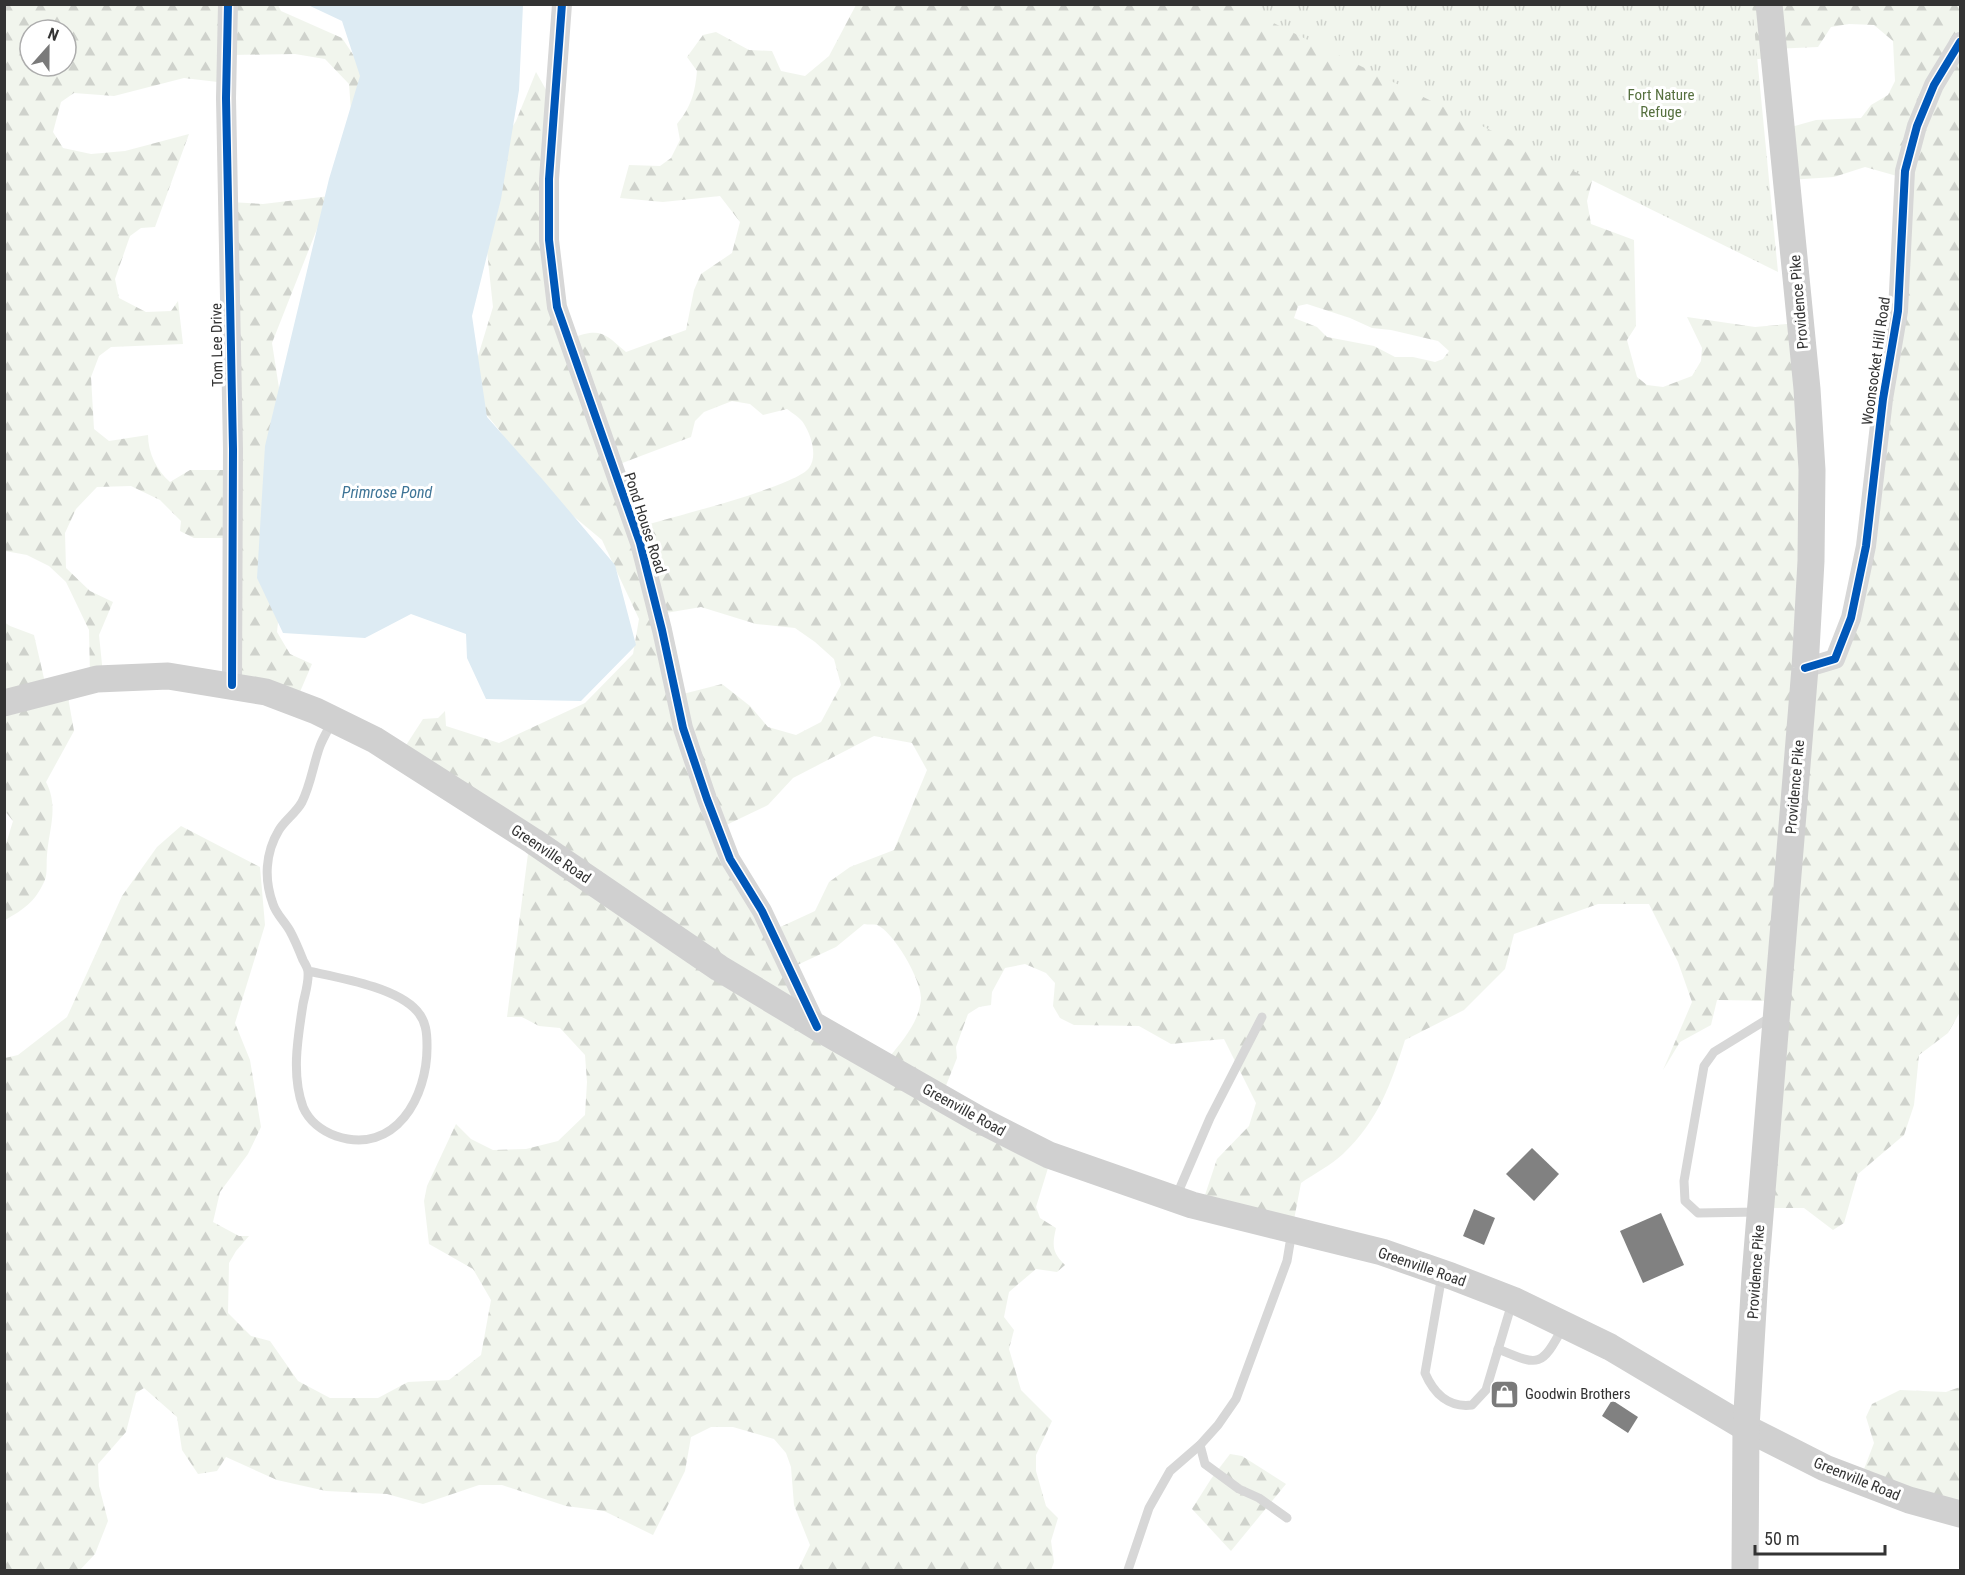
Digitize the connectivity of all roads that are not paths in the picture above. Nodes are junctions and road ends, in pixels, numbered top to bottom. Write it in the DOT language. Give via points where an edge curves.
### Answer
graph roads {
  1 [pos="228,4"];
  2 [pos="562,4"];
  3 [pos="1769,4"];
  4 [pos="1960,42"];
  5 [pos="1805,668"];
  6 [pos="232,685"];
  7 [pos="4,703"];
  8 [pos="333,720"];
  9 [pos="308,971"];
  10 [pos="1777,1014"];
  11 [pos="1262,1017"];
  12 [pos="817,1027"];
  13 [pos="1175,1199"];
  14 [pos="1760,1212"];
  15 [pos="1293,1229"];
  16 [pos="1442,1273"];
  17 [pos="1513,1300"];
  18 [pos="1564,1324"];
  19 [pos="1498,1349"];
  20 [pos="1746,1428"];
  21 [pos="1200,1445"];
  22 [pos="1960,1514"];
  23 [pos="1287,1518"];
  24 [pos="1128,1570"];
  25 [pos="1745,1570"];
  1 -- 6 [label="street, Tom Lee Drive"];
  2 -- 12 [label="street, Pond House Road" via="549,179 549,240 557,307 640,543 683,728 707,799 730,860 762,911"];
  3 -- 5 [label="main road, Providence Pike" via="1812,470"];
  4 -- 5 [label="street, Woonsocket Hill Road" via="1917,126 1905,171 1898,310 1866,546 1851,618 1835,659"];
  5 -- 10 [label="main road, Providence Pike"];
  6 -- 7 [label="main road, Greenville Road" via="168,676 97,679"];
  6 -- 8 [label="main road, Greenville Road" via="266,692"];
  8 -- 9 [label="lane" via="301,804 270,848 267,872 274,907"];
  8 -- 12 [label="main road, Greenville Road" via="375,740 533,841 719,968"];
  9 -- 9 [label="lane" via="297,1066 304,1108 325,1132 350,1140 377,1137 395,1128 411,1111 424,1081 426,1028 417,1011 393,994"];
  10 -- 14 [label="main road, Providence Pike"];
  10 -- 14 [label="lane" via="1714,1052 1704,1066 1684,1181 1685,1201 1698,1213"];
  11 -- 13 [label="lane" via="1210,1118"];
  12 -- 13 [label="main road, Greenville Road" via="1049,1155"];
  13 -- 15 [label="main road, Greenville Road"];
  14 -- 20 [label="main road, Providence Pike"];
  15 -- 16 [label="main road, Greenville Road" via="1382,1252"];
  15 -- 21 [label="lane" via="1287,1261 1236,1399"];
  16 -- 17 [label="main road, Greenville Road"];
  16 -- 19 [label="lane" via="1425,1373 1429,1383 1443,1400 1460,1407 1472,1405 1486,1390"];
  17 -- 18 [label="main road, Greenville Road"];
  17 -- 19 [label="lane"];
  18 -- 19 [label="lane" via="1551,1350 1541,1359 1530,1362"];
  18 -- 20 [label="main road, Greenville Road"];
  20 -- 22 [label="main road, Greenville Road" via="1825,1468 1909,1500"];
  20 -- 25 [label="main road, Providence Pike"];
  21 -- 23 [label="lane" via="1205,1464"];
  21 -- 24 [label="lane" via="1170,1471 1149,1509"];
}
